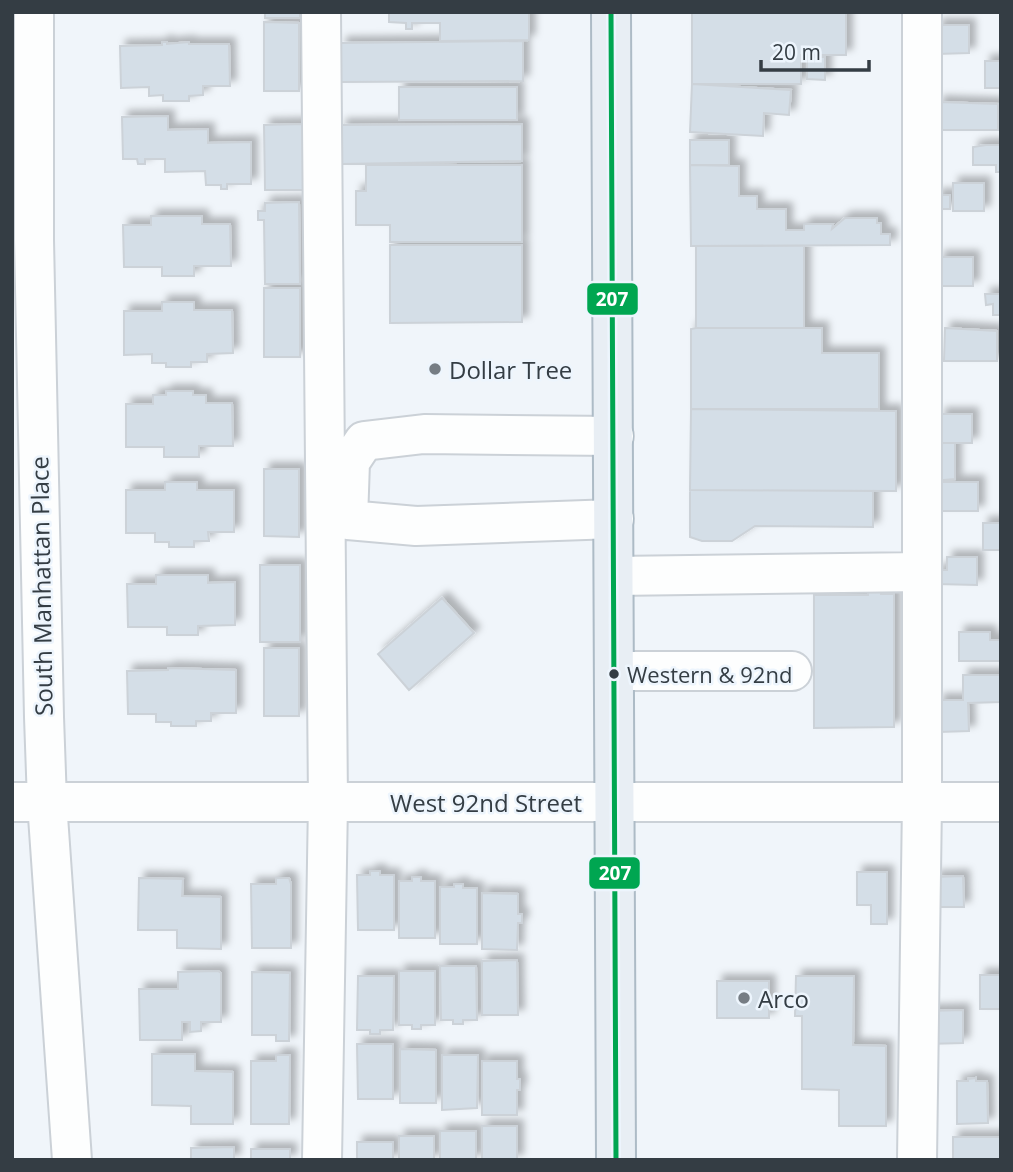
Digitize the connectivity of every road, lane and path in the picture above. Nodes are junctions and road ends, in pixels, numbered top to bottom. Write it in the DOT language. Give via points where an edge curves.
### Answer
graph roads {
  1 [pos="34,12"];
  2 [pos="321,12"];
  3 [pos="611,12"];
  4 [pos="922,12"];
  5 [pos="23,240"];
  6 [pos="614,436"];
  7 [pos="614,519"];
  8 [pos="922,572"];
  9 [pos="615,576"];
  10 [pos="615,671"];
  11 [pos="792,671"];
  12 [pos="30,802"];
  13 [pos="328,802"];
  14 [pos="615,802"];
  15 [pos="922,802"];
  16 [pos="1001,802"];
  17 [pos="72,1160"];
  18 [pos="322,1160"];
  19 [pos="616,1160"];
  20 [pos="917,1160"];
  1 -- 5 [label="street, South Manhattan Place"];
  2 -- 13 [label="street"];
  3 -- 6 [label="main road"];
  4 -- 8 [label="street"];
  5 -- 12 [label="street, South Manhattan Place"];
  6 -- 7 [label="main road"];
  6 -- 7 [label="street" via="424,434 364,441 350,462 348,520 416,526"];
  7 -- 9 [label="main road"];
  8 -- 9 [label="street"];
  8 -- 15 [label="street"];
  9 -- 10 [label="main road"];
  10 -- 11 [label="street"];
  10 -- 14 [label="main road"];
  12 -- 13 [label="street, West 92nd Street"];
  12 -- 17 [label="street, South Manhattan Place"];
  13 -- 14 [label="street, West 92nd Street"];
  13 -- 18 [label="street"];
  14 -- 15 [label="street, West 92nd Street"];
  14 -- 19 [label="main road"];
  15 -- 16 [label="street, West 92nd Street"];
  15 -- 20 [label="street"];
}
